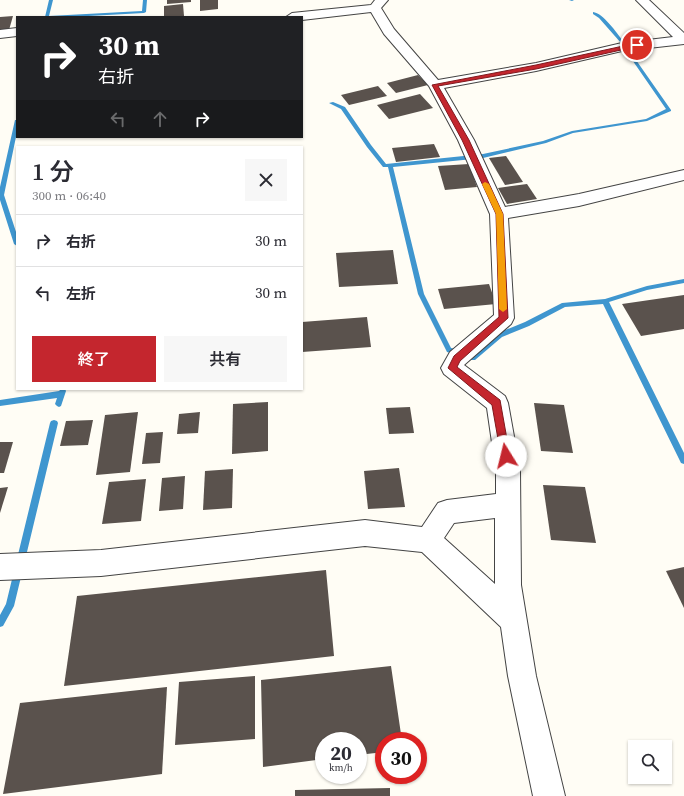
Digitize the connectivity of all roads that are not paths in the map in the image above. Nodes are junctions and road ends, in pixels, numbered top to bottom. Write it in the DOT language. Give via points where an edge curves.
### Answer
graph roads {
  1 [pos="642,0"];
  2 [pos="380,2"];
  3 [pos="298,16"];
  4 [pos="16,32"];
  5 [pos="0,34"];
  6 [pos="684,39"];
  7 [pos="435,85"];
  8 [pos="684,175"];
  9 [pos="499,214"];
  10 [pos="508,504"];
  11 [pos="428,540"];
  12 [pos="1,567"];
  13 [pos="514,621"];
  14 [pos="549,796"];
  1 -- 6 [label="street"];
  2 -- 3 [label="street"];
  2 -- 7 [label="street" via="389,31"];
  4 -- 5 [label="street"];
  6 -- 7 [label="street" via="622,47 536,67"];
  7 -- 9 [label="street" via="466,140"];
  8 -- 9 [label="street" via="579,200"];
  9 -- 10 [label="street" via="504,318 457,358 452,368 497,403 508,470"];
  10 -- 11 [label="street" via="447,512"];
  10 -- 13 [label="street" via="508,586"];
  11 -- 12 [label="street" via="365,533 101,563"];
  11 -- 13 [label="street"];
  13 -- 14 [label="street" via="522,676"];
}
